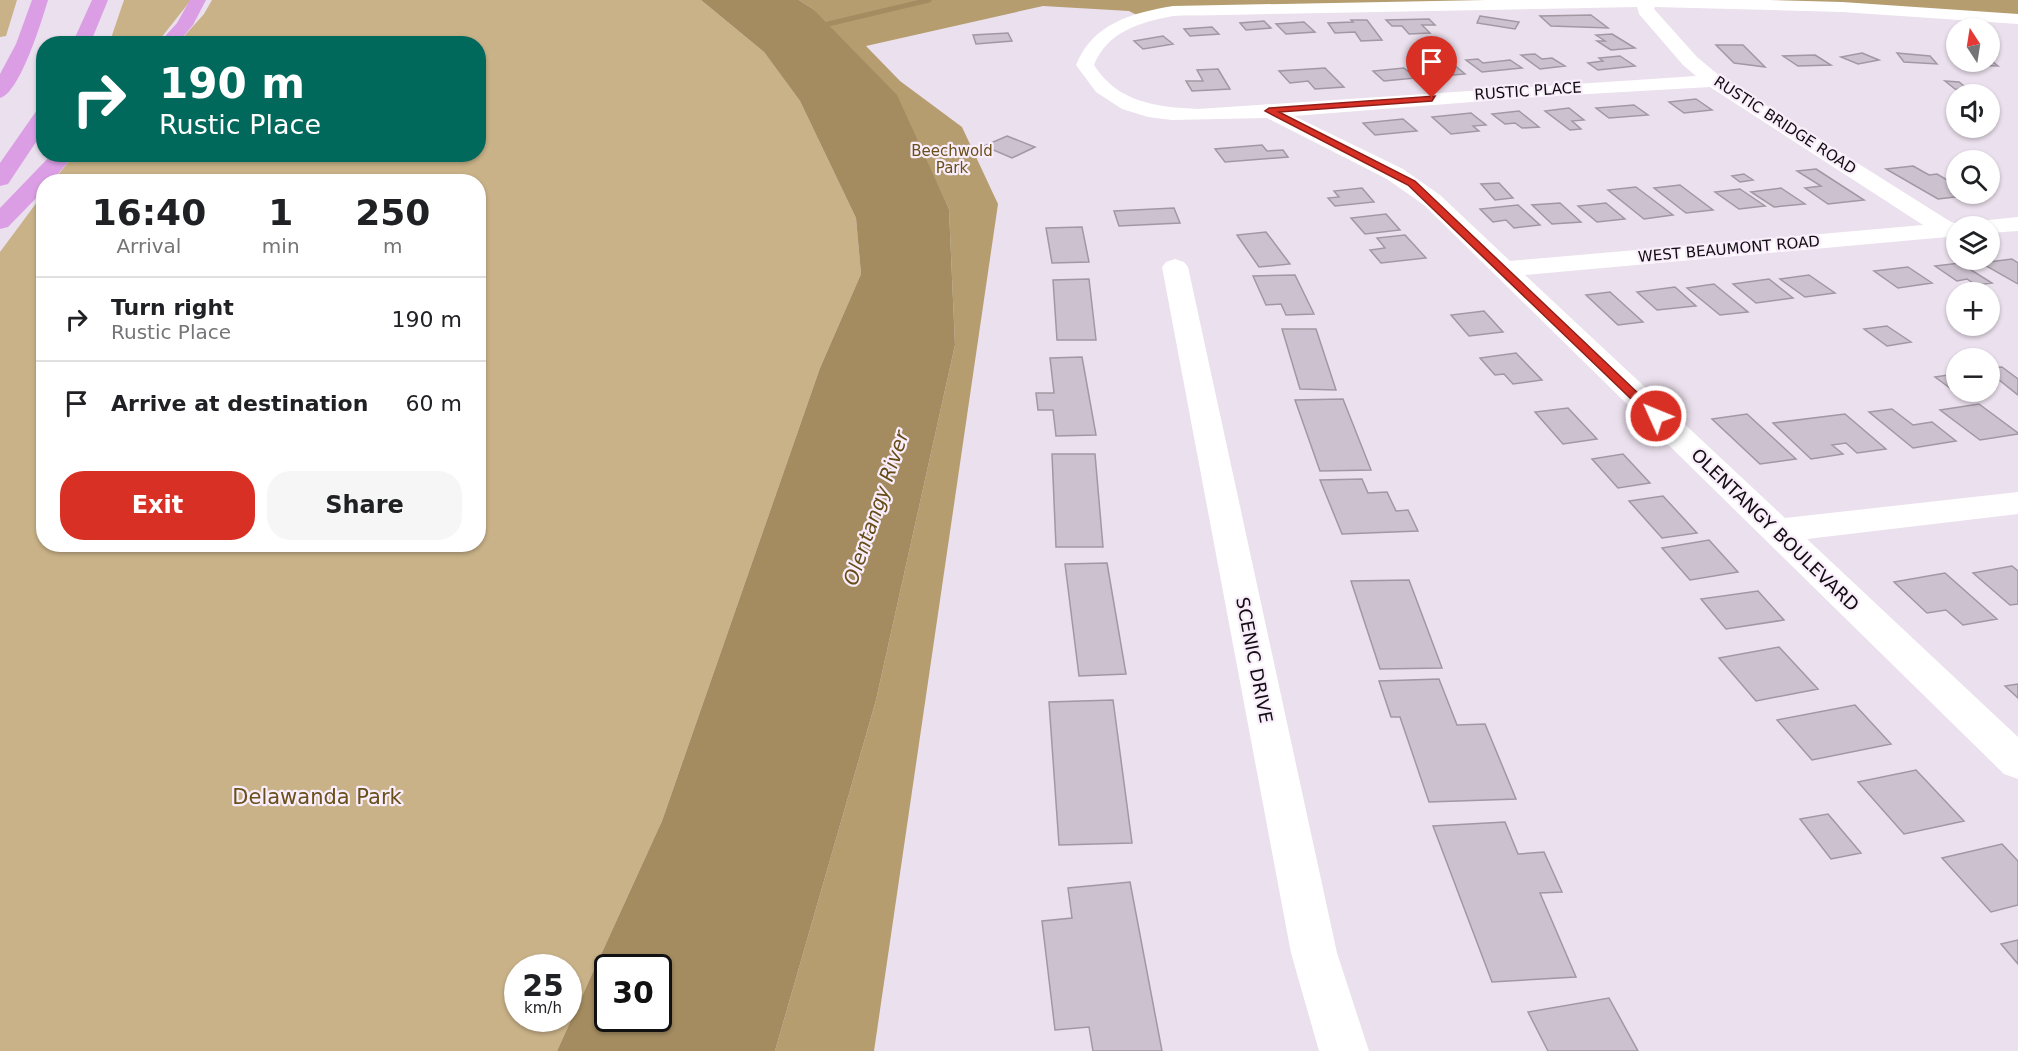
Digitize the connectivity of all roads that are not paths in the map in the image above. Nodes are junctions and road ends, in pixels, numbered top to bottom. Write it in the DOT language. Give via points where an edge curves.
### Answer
graph roads {
  1 [pos="40,0"];
  2 [pos="100,0"];
  3 [pos="198,0"];
  4 [pos="1651,2"];
  5 [pos="1836,3"];
  6 [pos="2018,19"];
  7 [pos="84,36"];
  8 [pos="174,36"];
  9 [pos="1714,81"];
  10 [pos="0,92"];
  11 [pos="1269,111"];
  12 [pos="36,126"];
  13 [pos="57,162"];
  14 [pos="46,174"];
  15 [pos="0,179"];
  16 [pos="36,184"];
  17 [pos="0,222"];
  18 [pos="2018,224"];
  19 [pos="2000,225"];
  20 [pos="1946,226"];
  21 [pos="1946,231"];
  22 [pos="1175,267"];
  23 [pos="1503,268"];
  24 [pos="2018,502"];
  25 [pos="1775,531"];
  26 [pos="2018,762"];
  27 [pos="1344,1051"];
  1 -- 10 [label="highway" via="26,44"];
  2 -- 7 [label="highway"];
  3 -- 8 [label="highway"];
  4 -- 5 [label="street, OLENTANGY BOULEVARD"];
  4 -- 9 [label="street, RUSTIC BRIDGE ROAD" via="1646,10 1690,61"];
  4 -- 11 [label="street, OLENTANGY BOULEVARD" via="1173,11 1124,22 1088,51 1085,65 1093,80 1126,105 1147,111"];
  5 -- 6 [label="street, OLENTANGY BOULEVARD"];
  9 -- 11 [label="street, RUSTIC PLACE" via="1594,86"];
  9 -- 20 [label="street, RUSTIC BRIDGE ROAD"];
  11 -- 23 [label="street, OLENTANGY BOULEVARD" via="1412,183"];
  12 -- 15 [label="highway"];
  13 -- 14 [label="highway"];
  16 -- 17 [label="highway"];
  18 -- 19 [label="street"];
  21 -- 23 [label="street, WEST BEAUMONT ROAD"];
  22 -- 27 [label="street, SCENIC DRIVE" via="1314,954"];
  23 -- 25 [label="street, OLENTANGY BOULEVARD"];
  24 -- 25 [label="street"];
  25 -- 26 [label="street, OLENTANGY BOULEVARD"];
}
